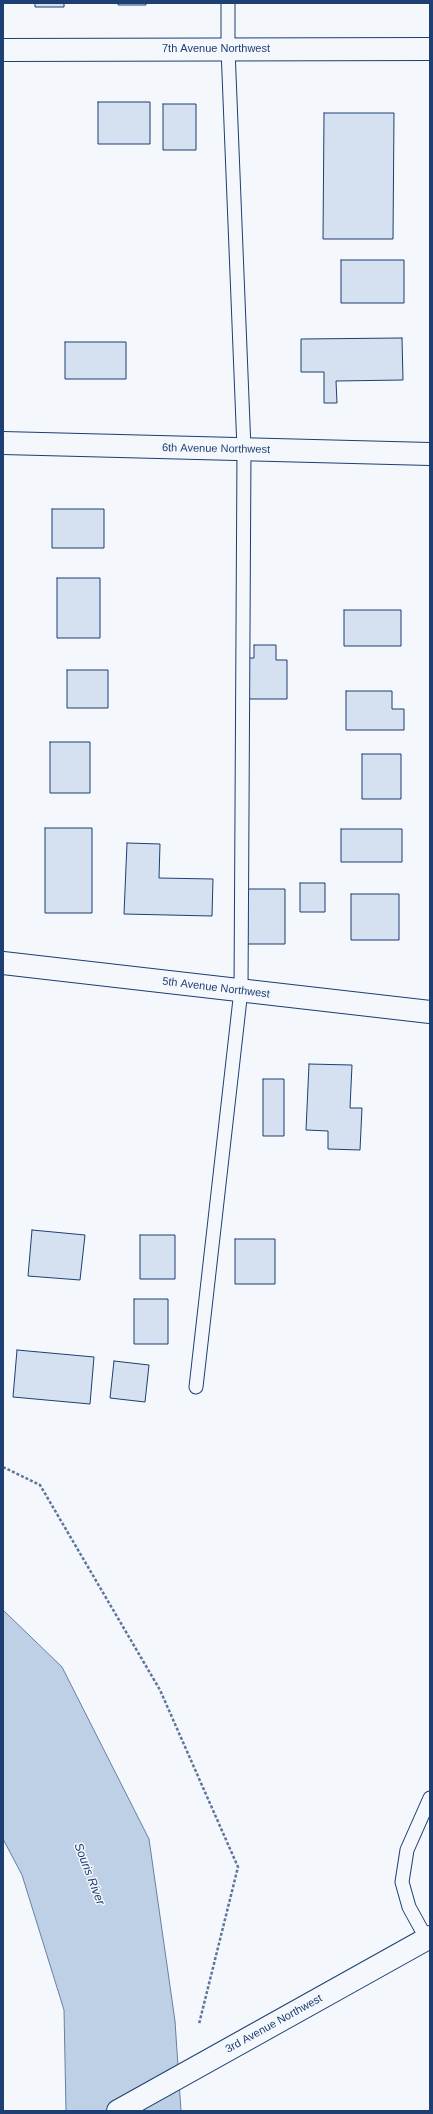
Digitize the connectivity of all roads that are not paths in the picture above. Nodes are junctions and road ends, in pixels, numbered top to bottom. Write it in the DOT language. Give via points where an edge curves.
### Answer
graph roads {
  1 [pos="228,3"];
  2 [pos="228,49"];
  3 [pos="430,49"];
  4 [pos="3,50"];
  5 [pos="3,444"];
  6 [pos="244,449"];
  7 [pos="430,454"];
  8 [pos="3,963"];
  9 [pos="241,990"];
  10 [pos="430,1012"];
  11 [pos="196,1387"];
  12 [pos="430,1798"];
  13 [pos="428,1938"];
  14 [pos="118,2111"];
  1 -- 2 [label="lane"];
  2 -- 3 [label="street, 7th Avenue Northwest"];
  2 -- 4 [label="street, 7th Avenue Northwest"];
  2 -- 6 [label="lane"];
  5 -- 6 [label="street, 6th Avenue Northwest"];
  6 -- 7 [label="street, 6th Avenue Northwest"];
  6 -- 9 [label="lane"];
  8 -- 9 [label="street, 5th Avenue Northwest"];
  9 -- 10 [label="street, 5th Avenue Northwest"];
  9 -- 11 [label="lane"];
  12 -- 13 [label="lane" via="407,1850 402,1882 409,1907"];
  13 -- 14 [label="street, 3rd Avenue Northwest"];
}
